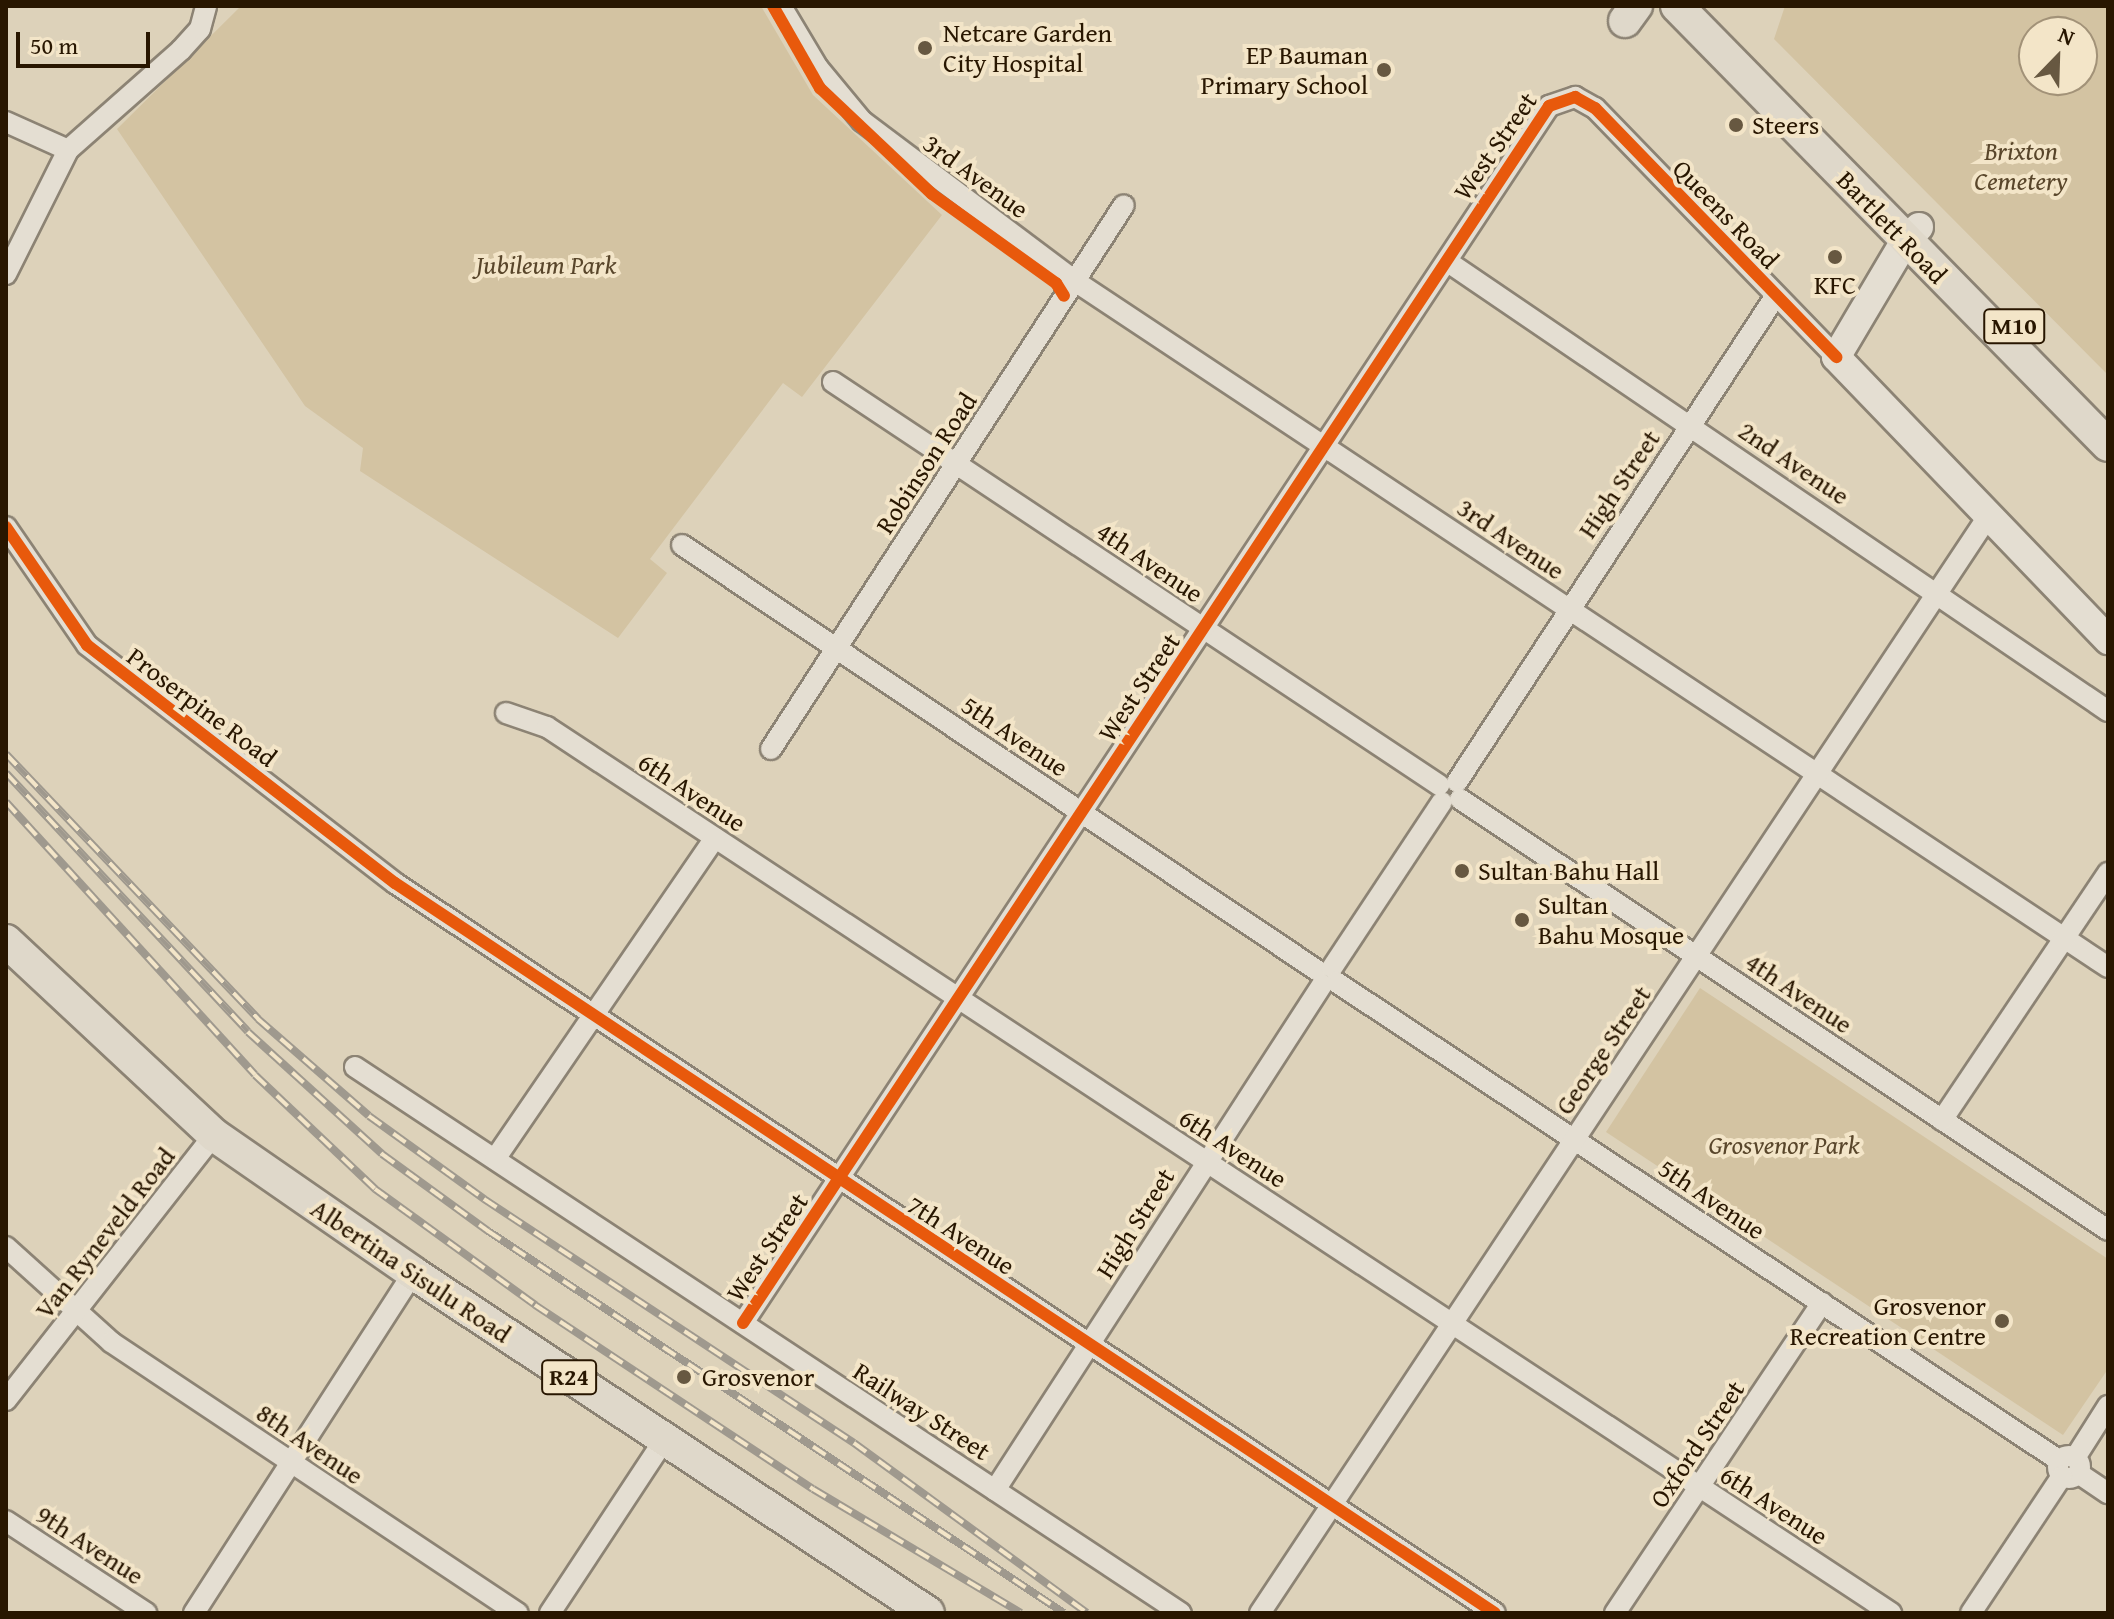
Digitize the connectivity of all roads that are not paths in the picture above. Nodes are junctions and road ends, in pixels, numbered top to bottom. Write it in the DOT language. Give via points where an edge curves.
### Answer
graph roads {
  1 [pos="781,6"];
  2 [pos="1678,6"];
  3 [pos="1708,6"];
  4 [pos="206,9"];
  5 [pos="1585,100"];
  6 [pos="6,122"];
  7 [pos="68,150"];
  8 [pos="1124,205"];
  9 [pos="1912,234"];
  10 [pos="1448,262"];
  11 [pos="6,274"];
  12 [pos="1075,281"];
  13 [pos="1775,297"];
  14 [pos="1836,357"];
  15 [pos="833,382"];
  16 [pos="1691,425"];
  17 [pos="2108,425"];
  18 [pos="2108,445"];
  19 [pos="1325,447"];
  20 [pos="956,464"];
  21 [pos="1989,515"];
  22 [pos="6,527"];
  23 [pos="682,545"];
  24 [pos="1938,591"];
  25 [pos="1567,607"];
  26 [pos="1204,629"];
  27 [pos="2108,640"];
  28 [pos="836,649"];
  29 [pos="2105,705"];
  30 [pos="506,713"];
  31 [pos="771,749"];
  32 [pos="1817,774"];
  33 [pos="1449,792"];
  34 [pos="1082,813"];
  35 [pos="715,838"];
  36 [pos="2108,873"];
  37 [pos="405,890"];
  38 [pos="2064,938"];
  39 [pos="6,941"];
  40 [pos="1696,956"];
  41 [pos="2108,967"];
  42 [pos="1327,976"];
  43 [pos="959,998"];
  44 [pos="590,1016"];
  45 [pos="355,1067"];
  46 [pos="1942,1120"];
  47 [pos="214,1135"];
  48 [pos="1574,1139"];
  49 [pos="495,1159"];
  50 [pos="1204,1160"];
  51 [pos="838,1180"];
  52 [pos="2108,1230"];
  53 [pos="6,1247"];
  54 [pos="413,1273"];
  55 [pos="1822,1303"];
  56 [pos="75,1314"];
  57 [pos="743,1323"];
  58 [pos="1452,1324"];
  59 [pos="1089,1345"];
  60 [pos="6,1400"];
  61 [pos="2108,1406"];
  62 [pos="664,1440"];
  63 [pos="293,1464"];
  64 [pos="2069,1467"];
  65 [pos="1700,1487"];
  66 [pos="995,1490"];
  67 [pos="2108,1493"];
  68 [pos="1332,1505"];
  69 [pos="6,1521"];
  70 [pos="916,1610"];
  71 [pos="146,1613"];
  72 [pos="194,1613"];
  73 [pos="518,1613"];
  74 [pos="550,1613"];
  75 [pos="1181,1613"];
  76 [pos="1260,1613"];
  77 [pos="1495,1613"];
  78 [pos="1615,1613"];
  79 [pos="1891,1613"];
  80 [pos="1971,1613"];
  1 -- 12 [label="street, 3rd Avenue" via="839,95 892,145"];
  2 -- 9 [label="main road, Bartlett Road / M10"];
  3 -- 9 [label="main road, Bartlett Road / M10"];
  4 -- 7 [label="street" via="181,50"];
  5 -- 10 [label="street, West Street" via="1567,97 1549,106"];
  5 -- 13 [label="street, Queens Road"];
  6 -- 7 [label="street"];
  7 -- 11 [label="street"];
  8 -- 12 [label="street, Robinson Road"];
  9 -- 14 [label="main road"];
  9 -- 17 [label="main road, Bartlett Road / M10"];
  9 -- 18 [label="main road, Bartlett Road / M10"];
  10 -- 16 [label="street, 2nd Avenue"];
  10 -- 19 [label="street, West Street"];
  12 -- 19 [label="street, 3rd Avenue"];
  12 -- 20 [label="street, Robinson Road"];
  13 -- 14 [label="street, Queens Road"];
  13 -- 16 [label="street, High Street"];
  14 -- 21 [label="main road, Queens Road"];
  15 -- 20 [label="street, 4th Avenue"];
  16 -- 24 [label="street, 2nd Avenue"];
  16 -- 25 [label="street, High Street"];
  19 -- 25 [label="street, 3rd Avenue"];
  19 -- 26 [label="street, West Street"];
  20 -- 26 [label="street, 4th Avenue"];
  20 -- 28 [label="street, Robinson Road"];
  21 -- 24 [label="street, George Street"];
  21 -- 27 [label="main road, Queens Road"];
  22 -- 37 [label="street, Proserpine Road" via="87,645"];
  23 -- 28 [label="street, 5th Avenue"];
  24 -- 29 [label="street, 2nd Avenue"];
  24 -- 32 [label="street, George Street"];
  25 -- 32 [label="street, 3rd Avenue"];
  25 -- 33 [label="street, High Street"];
  26 -- 33 [label="street, 4th Avenue"];
  26 -- 34 [label="street, West Street"];
  28 -- 31 [label="street, Robinson Road"];
  28 -- 34 [label="street, 5th Avenue"];
  30 -- 35 [label="street, 6th Avenue" via="547,727"];
  32 -- 38 [label="street, 3rd Avenue"];
  32 -- 40 [label="street, George Street"];
  33 -- 40 [label="street, 4th Avenue"];
  33 -- 42 [label="street, High Street"];
  34 -- 42 [label="street, 5th Avenue"];
  34 -- 43 [label="street, West Street"];
  35 -- 43 [label="street, 6th Avenue"];
  35 -- 44 [label="street"];
  36 -- 38 [label="street"];
  37 -- 44 [label="street, 7th Avenue"];
  38 -- 41 [label="street, 3rd Avenue"];
  38 -- 46 [label="street"];
  39 -- 47 [label="main road, Albertina Sisulu Road / R24"];
  40 -- 46 [label="street, 4th Avenue"];
  40 -- 48 [label="street, George Street"];
  42 -- 48 [label="street, 5th Avenue"];
  42 -- 50 [label="street, High Street"];
  43 -- 50 [label="street, 6th Avenue"];
  43 -- 51 [label="street, West Street"];
  44 -- 49 [label="street"];
  44 -- 51 [label="street, 7th Avenue"];
  45 -- 49 [label="street, Railway Street"];
  46 -- 52 [label="street, 4th Avenue"];
  47 -- 54 [label="main road, Albertina Sisulu Road / R24"];
  47 -- 56 [label="street, Van Ryneveld Road"];
  48 -- 55 [label="street, 5th Avenue"];
  48 -- 58 [label="street, George Street"];
  49 -- 57 [label="street, Railway Street"];
  50 -- 58 [label="street, 6th Avenue"];
  50 -- 59 [label="street, High Street"];
  51 -- 57 [label="street, West Street"];
  51 -- 59 [label="street, 7th Avenue"];
  53 -- 56 [label="street, 8th Avenue"];
  54 -- 62 [label="main road, Albertina Sisulu Road / R24"];
  54 -- 63 [label="street"];
  55 -- 64 [label="street, 5th Avenue"];
  55 -- 65 [label="street, Oxford Street"];
  56 -- 60 [label="street, Van Ryneveld Road"];
  56 -- 63 [label="street, 8th Avenue"];
  57 -- 66 [label="street, Railway Street"];
  58 -- 65 [label="street, 6th Avenue"];
  58 -- 68 [label="street, George Street"];
  59 -- 66 [label="street, High Street"];
  59 -- 68 [label="street, 7th Avenue"];
  61 -- 64 [label="street"];
  62 -- 70 [label="main road, Albertina Sisulu Road / R24"];
  62 -- 74 [label="street"];
  63 -- 72 [label="street"];
  63 -- 73 [label="street, 8th Avenue"];
  64 -- 67 [label="street, 5th Avenue"];
  64 -- 80 [label="street"];
  65 -- 78 [label="street, Oxford Street"];
  65 -- 79 [label="street, 6th Avenue"];
  66 -- 75 [label="street, Railway Street"];
  68 -- 76 [label="street, George Street"];
  68 -- 77 [label="street, 7th Avenue"];
  69 -- 71 [label="street, 9th Avenue"];
}
